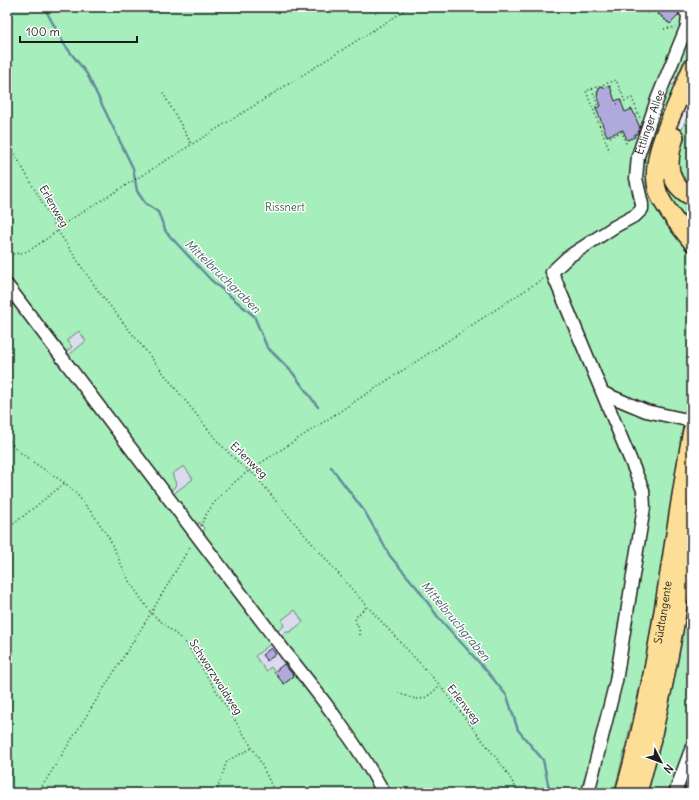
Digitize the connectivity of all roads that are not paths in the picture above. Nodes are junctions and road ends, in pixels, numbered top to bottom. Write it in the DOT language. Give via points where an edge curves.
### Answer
graph roads {
  1 [pos="683,7"];
  2 [pos="666,78"];
  3 [pos="687,85"];
  4 [pos="692,198"];
  5 [pos="692,242"];
  6 [pos="7,285"];
  7 [pos="603,393"];
  8 [pos="692,421"];
  9 [pos="692,430"];
  10 [pos="692,520"];
  11 [pos="692,747"];
  12 [pos="384,793"];
  13 [pos="588,793"];
  14 [pos="624,793"];
  15 [pos="638,793"];
  16 [pos="675,793"];
  1 -- 2 [label="lane, Ettlinger Allee" via="688,20"];
  2 -- 3 [label="lane"];
  2 -- 7 [label="lane, Ettlinger Allee" via="648,124 637,164 636,178 642,209 568,257 552,272"];
  3 -- 4 [label="highway" via="669,159 671,176 676,185"];
  3 -- 5 [label="highway" via="658,155 655,177 664,203"];
  6 -- 12 [label="lane" via="327,705"];
  7 -- 8 [label="lane" via="646,411"];
  7 -- 13 [label="lane" via="643,490 644,507 616,681"];
  9 -- 14 [label="highway, Südtangente" via="655,655"];
  10 -- 15 [label="highway, Südtangente" via="664,683"];
  11 -- 16 [label="lane"];
}
